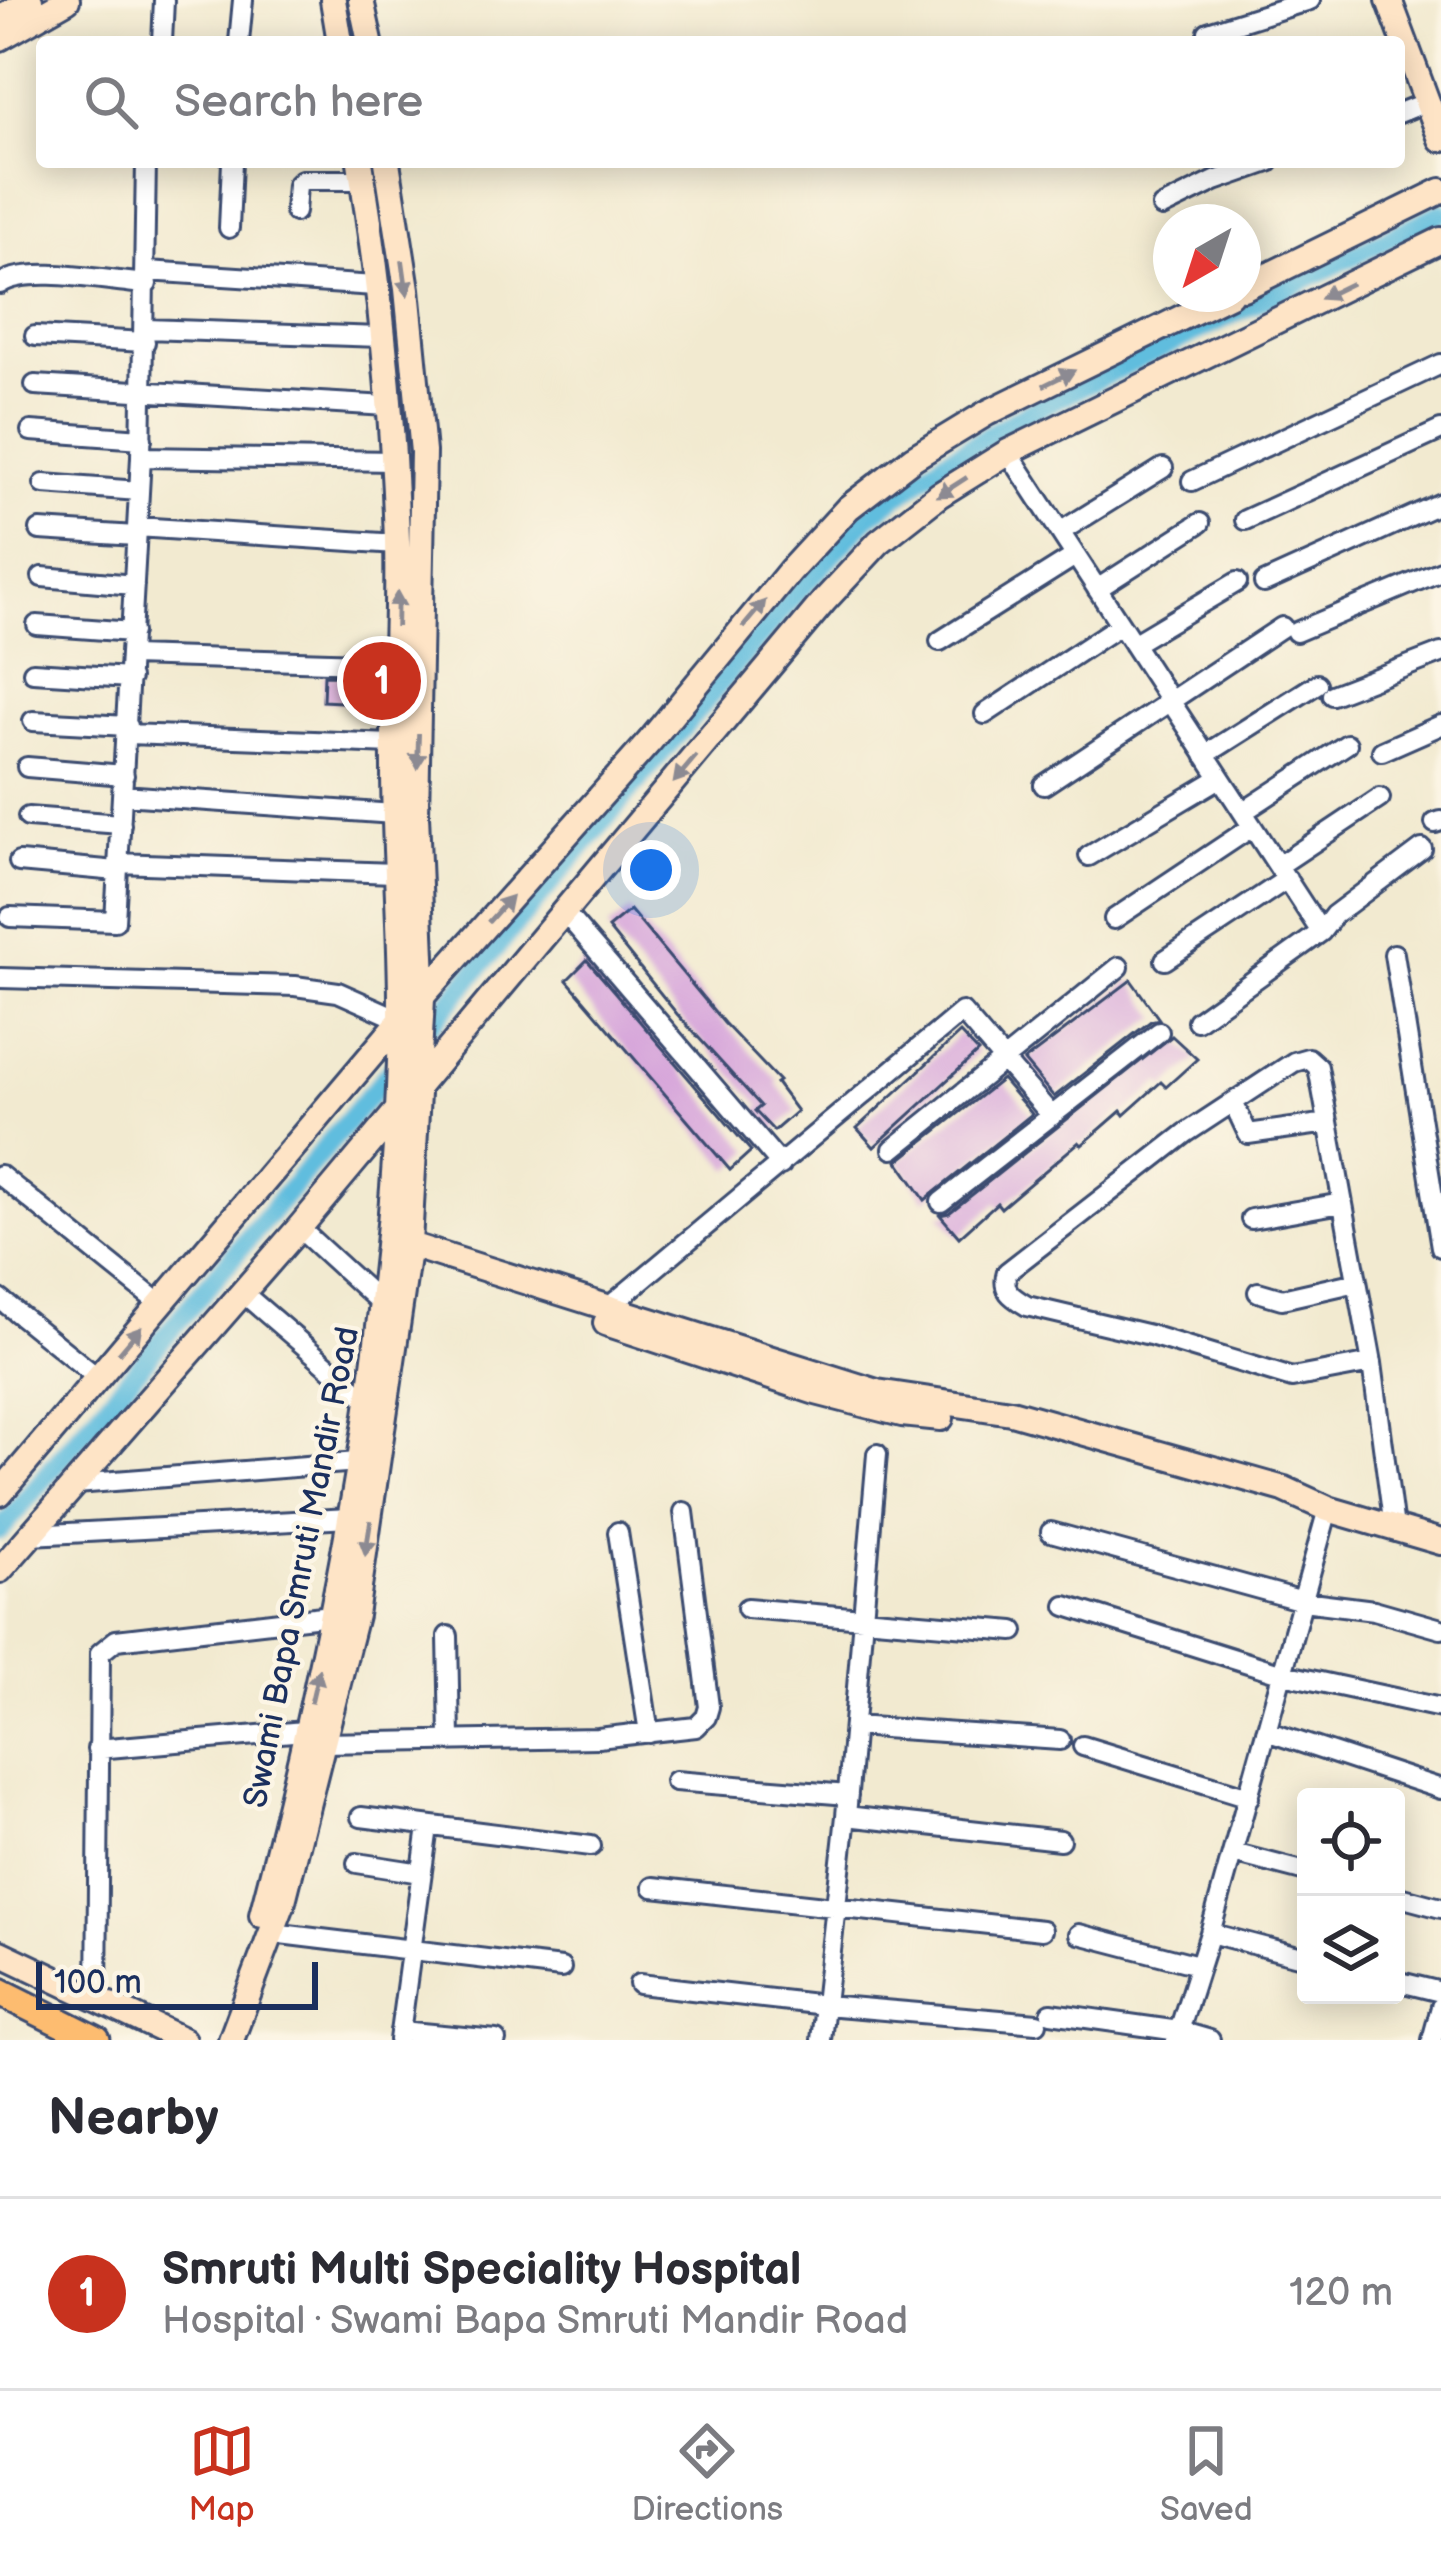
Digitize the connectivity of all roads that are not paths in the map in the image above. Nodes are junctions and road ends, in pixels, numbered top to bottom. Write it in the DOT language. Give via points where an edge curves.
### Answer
graph roads {
  1 [pos="30,0"];
  2 [pos="67,0"];
  3 [pos="164,0"];
  4 [pos="243,0"];
  5 [pos="333,0"];
  6 [pos="361,0"];
  7 [pos="1310,0"];
  8 [pos="1389,0"];
  9 [pos="0,18"];
  10 [pos="1208,32"];
  11 [pos="162,36"];
  12 [pos="240,36"];
  13 [pos="339,36"];
  14 [pos="369,36"];
  15 [pos="1400,36"];
  16 [pos="0,38"];
  17 [pos="1405,49"];
  18 [pos="1429,101"];
  19 [pos="1405,111"];
  20 [pos="1441,139"];
  21 [pos="146,168"];
  22 [pos="232,168"];
  23 [pos="388,168"];
  24 [pos="1252,168"];
  25 [pos="361,171"];
  26 [pos="1441,191"];
  27 [pos="1168,204"];
  28 [pos="295,212"];
  29 [pos="229,228"];
  30 [pos="1441,239"];
  31 [pos="147,278"];
  32 [pos="1261,279"];
  33 [pos="0,284"];
  34 [pos="375,286"];
  35 [pos="1194,312"];
  36 [pos="35,336"];
  37 [pos="146,336"];
  38 [pos="381,338"];
  39 [pos="1441,364"];
  40 [pos="35,385"];
  41 [pos="142,391"];
  42 [pos="387,406"];
  43 [pos="987,414"];
  44 [pos="1441,430"];
  45 [pos="32,431"];
  46 [pos="141,448"];
  47 [pos="1008,452"];
  48 [pos="393,461"];
  49 [pos="1163,468"];
  50 [pos="1192,481"];
  51 [pos="44,484"];
  52 [pos="140,491"];
  53 [pos="1441,503"];
  54 [pos="1245,520"];
  55 [pos="1200,524"];
  56 [pos="40,530"];
  57 [pos="137,532"];
  58 [pos="1060,532"];
  59 [pos="397,544"];
  60 [pos="1075,556"];
  61 [pos="1441,571"];
  62 [pos="42,577"];
  63 [pos="1237,582"];
  64 [pos="1264,584"];
  65 [pos="134,585"];
  66 [pos="1097,589"];
  67 [pos="37,625"];
  68 [pos="1120,625"];
  69 [pos="132,632"];
  70 [pos="940,641"];
  71 [pos="1133,644"];
  72 [pos="1441,653"];
  73 [pos="131,656"];
  74 [pos="395,664"];
  75 [pos="33,672"];
  76 [pos="130,678"];
  77 [pos="1171,702"];
  78 [pos="985,713"];
  79 [pos="33,721"];
  80 [pos="1441,725"];
  81 [pos="128,730"];
  82 [pos="394,744"];
  83 [pos="1347,744"];
  84 [pos="1382,751"];
  85 [pos="1205,755"];
  86 [pos="27,767"];
  87 [pos="1220,778"];
  88 [pos="124,785"];
  89 [pos="1044,785"];
  90 [pos="1380,798"];
  91 [pos="394,814"];
  92 [pos="28,817"];
  93 [pos="1248,819"];
  94 [pos="121,824"];
  95 [pos="1422,849"];
  96 [pos="1089,856"];
  97 [pos="19,862"];
  98 [pos="118,867"];
  99 [pos="395,872"];
  100 [pos="1282,873"];
  101 [pos="566,913"];
  102 [pos="10,917"];
  103 [pos="1114,919"];
  104 [pos="1321,932"];
  105 [pos="1394,954"];
  106 [pos="1165,960"];
  107 [pos="1119,967"];
  108 [pos="0,978"];
  109 [pos="422,997"];
  110 [pos="401,1020"];
  111 [pos="1197,1021"];
  112 [pos="1160,1032"];
  113 [pos="1004,1057"];
  114 [pos="415,1088"];
  115 [pos="1233,1102"];
  116 [pos="396,1111"];
  117 [pos="1052,1116"];
  118 [pos="1328,1123"];
  119 [pos="893,1149"];
  120 [pos="781,1165"];
  121 [pos="0,1174"];
  122 [pos="941,1202"];
  123 [pos="1342,1203"];
  124 [pos="1251,1219"];
  125 [pos="299,1228"];
  126 [pos="398,1249"];
  127 [pos="1441,1249"];
  128 [pos="1357,1282"];
  129 [pos="1258,1292"];
  130 [pos="243,1293"];
  131 [pos="0,1299"];
  132 [pos="160,1304"];
  133 [pos="383,1305"];
  134 [pos="602,1313"];
  135 [pos="1372,1363"];
  136 [pos="98,1378"];
  137 [pos="371,1403"];
  138 [pos="877,1454"];
  139 [pos="358,1462"];
  140 [pos="76,1484"];
  141 [pos="0,1493"];
  142 [pos="1319,1505"];
  143 [pos="684,1512"];
  144 [pos="350,1518"];
  145 [pos="1394,1528"];
  146 [pos="618,1532"];
  147 [pos="1051,1532"];
  148 [pos="32,1534"];
  149 [pos="1441,1543"];
  150 [pos="0,1570"];
  151 [pos="1303,1601"];
  152 [pos="1066,1606"];
  153 [pos="746,1608"];
  154 [pos="331,1615"];
  155 [pos="863,1616"];
  156 [pos="1441,1630"];
  157 [pos="1014,1631"];
  158 [pos="448,1636"];
  159 [pos="1282,1674"];
  160 [pos="1441,1708"];
  161 [pos="854,1726"];
  162 [pos="1265,1731"];
  163 [pos="649,1733"];
  164 [pos="314,1737"];
  165 [pos="450,1739"];
  166 [pos="1060,1740"];
  167 [pos="1083,1746"];
  168 [pos="97,1749"];
  169 [pos="675,1781"];
  170 [pos="1441,1790"];
  171 [pos="848,1795"];
  172 [pos="1249,1797"];
  173 [pos="845,1816"];
  174 [pos="362,1817"];
  175 [pos="428,1827"];
  176 [pos="1060,1840"];
  177 [pos="591,1846"];
  178 [pos="1233,1852"];
  179 [pos="357,1863"];
  180 [pos="1297,1870"];
  181 [pos="422,1873"];
  182 [pos="653,1887"];
  183 [pos="1405,1898"];
  184 [pos="836,1906"];
  185 [pos="1441,1908"];
  186 [pos="1042,1930"];
  187 [pos="272,1933"];
  188 [pos="1079,1934"];
  189 [pos="1210,1934"];
  190 [pos="411,1949"];
  191 [pos="0,1952"];
  192 [pos="1297,1956"];
  193 [pos="1198,1966"];
  194 [pos="561,1968"];
  195 [pos="1405,1983"];
  196 [pos="639,1984"];
  197 [pos="0,1992"];
  198 [pos="1441,1992"];
  199 [pos="97,1999"];
  200 [pos="825,2006"];
  201 [pos="1440,2016"];
  202 [pos="400,2036"];
  203 [pos="1178,2036"];
  204 [pos="96,2040"];
  205 [pos="183,2040"];
  206 [pos="213,2040"];
  207 [pos="231,2040"];
  208 [pos="496,2040"];
  209 [pos="821,2040"];
  210 [pos="1210,2040"];
  211 [pos="1432,2040"];
  1 -- 9 [label="street"];
  2 -- 16 [label="street"];
  3 -- 11 [label="street"];
  4 -- 12 [label="street"];
  5 -- 13 [label="street"];
  6 -- 14 [label="street"];
  7 -- 10 [label="street"];
  8 -- 15 [label="street"];
  17 -- 18 [label="street"];
  18 -- 19 [label="street"];
  18 -- 20 [label="street"];
  21 -- 31 [label="street"];
  22 -- 29 [label="street"];
  23 -- 109 [label="street, one-way" via="423,452 416,815"];
  24 -- 27 [label="street"];
  25 -- 28 [label="street" via="302,180"];
  25 -- 34 [label="street, Swami Bapa Smruti Mandir Road"];
  26 -- 32 [label="street"];
  30 -- 47 [label="street, one-way"];
  31 -- 33 [label="street" via="37,275"];
  31 -- 34 [label="street"];
  31 -- 37 [label="street"];
  34 -- 38 [label="street, Swami Bapa Smruti Mandir Road"];
  43 -- 35 [label="street, one-way"];
  36 -- 37 [label="street"];
  37 -- 38 [label="street"];
  37 -- 41 [label="street"];
  38 -- 42 [label="street, Swami Bapa Smruti Mandir Road"];
  39 -- 50 [label="street"];
  40 -- 41 [label="street"];
  41 -- 42 [label="street"];
  41 -- 46 [label="street"];
  42 -- 48 [label="street, Swami Bapa Smruti Mandir Road"];
  43 -- 47 [label="street"];
  109 -- 43 [label="street, one-way" via="848,508"];
  44 -- 54 [label="street"];
  45 -- 46 [label="street"];
  46 -- 48 [label="street"];
  46 -- 52 [label="street"];
  47 -- 58 [label="street"];
  47 -- 101 [label="street, one-way" via="879,542"];
  48 -- 59 [label="street, Swami Bapa Smruti Mandir Road"];
  49 -- 58 [label="street"];
  51 -- 52 [label="street"];
  52 -- 57 [label="street"];
  53 -- 64 [label="street"];
  55 -- 66 [label="street"];
  56 -- 57 [label="street"];
  57 -- 59 [label="street"];
  57 -- 65 [label="street"];
  58 -- 60 [label="street"];
  74 -- 59 [label="street, Swami Bapa Smruti Mandir Road, one-way"];
  60 -- 66 [label="street"];
  60 -- 70 [label="street"];
  61 -- 77 [label="street" via="1289,630"];
  62 -- 65 [label="street"];
  63 -- 71 [label="street"];
  65 -- 69 [label="street"];
  66 -- 68 [label="street"];
  67 -- 69 [label="street"];
  68 -- 71 [label="street"];
  68 -- 78 [label="street"];
  69 -- 73 [label="street"];
  71 -- 77 [label="street"];
  72 -- 85 [label="street" via="1324,689"];
  73 -- 74 [label="street"];
  73 -- 76 [label="street"];
  74 -- 82 [label="street, Swami Bapa Smruti Mandir Road"];
  75 -- 76 [label="street"];
  76 -- 81 [label="street"];
  77 -- 85 [label="street"];
  77 -- 89 [label="street"];
  79 -- 81 [label="street"];
  80 -- 84 [label="street"];
  81 -- 82 [label="street"];
  81 -- 88 [label="street"];
  82 -- 91 [label="street, Swami Bapa Smruti Mandir Road"];
  83 -- 93 [label="street"];
  85 -- 87 [label="street"];
  86 -- 88 [label="street"];
  87 -- 93 [label="street"];
  87 -- 96 [label="street"];
  88 -- 91 [label="street"];
  88 -- 94 [label="street"];
  90 -- 100 [label="street"];
  91 -- 99 [label="street, Swami Bapa Smruti Mandir Road"];
  92 -- 94 [label="street"];
  93 -- 100 [label="street"];
  93 -- 103 [label="street"];
  94 -- 98 [label="street"];
  95 -- 104 [label="street"];
  97 -- 98 [label="street"];
  98 -- 99 [label="street"];
  98 -- 102 [label="street" via="115,921"];
  99 -- 110 [label="street, Swami Bapa Smruti Mandir Road"];
  100 -- 104 [label="street"];
  100 -- 106 [label="street"];
  101 -- 114 [label="street"];
  101 -- 120 [label="street"];
  104 -- 111 [label="street"];
  105 -- 127 [label="street"];
  107 -- 113 [label="street"];
  108 -- 110 [label="street" via="295,986 338,992"];
  109 -- 110 [label="street"];
  109 -- 114 [label="street"];
  110 -- 116 [label="street, Swami Bapa Smruti Mandir Road"];
  110 -- 132 [label="street"];
  112 -- 117 [label="street"];
  113 -- 117 [label="street"];
  113 -- 119 [label="street"];
  113 -- 120 [label="street" via="962,1012"];
  114 -- 116 [label="street"];
  114 -- 126 [label="street"];
  115 -- 118 [label="street" via="1248,1134"];
  115 -- 118 [label="street" via="1308,1058 1318,1067"];
  115 -- 135 [label="street" via="1007,1272 1009,1295 1292,1378"];
  116 -- 125 [label="street"];
  116 -- 126 [label="street, Swami Bapa Smruti Mandir Road"];
  117 -- 122 [label="street"];
  118 -- 123 [label="street"];
  120 -- 134 [label="street"];
  121 -- 132 [label="street"];
  123 -- 124 [label="street"];
  123 -- 128 [label="street"];
  125 -- 130 [label="street"];
  125 -- 133 [label="street"];
  126 -- 133 [label="street, Swami Bapa Smruti Mandir Road"];
  126 -- 134 [label="street"];
  126 -- 164 [label="street, one-way" via="365,1558"];
  128 -- 129 [label="street" via="1282,1299"];
  128 -- 135 [label="street"];
  130 -- 137 [label="street"];
  130 -- 140 [label="street"];
  131 -- 136 [label="street"];
  136 -- 132 [label="street, one-way"];
  133 -- 137 [label="street, Swami Bapa Smruti Mandir Road"];
  134 -- 142 [label="street" via="877,1392 1034,1419"];
  135 -- 145 [label="street"];
  136 -- 141 [label="street"];
  137 -- 139 [label="street, Swami Bapa Smruti Mandir Road"];
  138 -- 155 [label="street"];
  139 -- 140 [label="street"];
  139 -- 144 [label="street, Swami Bapa Smruti Mandir Road"];
  140 -- 148 [label="street"];
  142 -- 145 [label="street"];
  142 -- 151 [label="street"];
  143 -- 163 [label="street" via="709,1707 695,1727"];
  144 -- 148 [label="street"];
  144 -- 154 [label="street, Swami Bapa Smruti Mandir Road"];
  145 -- 149 [label="street"];
  146 -- 163 [label="street"];
  147 -- 151 [label="street"];
  148 -- 150 [label="street"];
  151 -- 156 [label="street"];
  151 -- 159 [label="street"];
  152 -- 159 [label="street"];
  153 -- 155 [label="street"];
  164 -- 154 [label="street, Swami Bapa Smruti Mandir Road, one-way"];
  154 -- 168 [label="street" via="116,1640 98,1664"];
  155 -- 157 [label="street"];
  155 -- 161 [label="street"];
  158 -- 165 [label="street"];
  159 -- 160 [label="street"];
  159 -- 162 [label="street"];
  161 -- 166 [label="street"];
  161 -- 171 [label="street"];
  162 -- 170 [label="street"];
  162 -- 172 [label="street"];
  163 -- 165 [label="street"];
  164 -- 165 [label="street"];
  164 -- 168 [label="street"];
  164 -- 187 [label="street" via="296,1856"];
  164 -- 206 [label="street, Swami Bapa Smruti Mandir Road" via="258,1930"];
  167 -- 172 [label="street"];
  168 -- 199 [label="street"];
  169 -- 171 [label="street"];
  171 -- 173 [label="street"];
  172 -- 178 [label="street"];
  173 -- 176 [label="street"];
  173 -- 184 [label="street"];
  174 -- 175 [label="street"];
  175 -- 177 [label="street"];
  175 -- 181 [label="street"];
  178 -- 180 [label="street"];
  178 -- 189 [label="street"];
  179 -- 181 [label="street"];
  181 -- 190 [label="street"];
  182 -- 184 [label="street"];
  183 -- 185 [label="street"];
  184 -- 186 [label="street"];
  184 -- 200 [label="street"];
  187 -- 190 [label="street"];
  187 -- 207 [label="street"];
  188 -- 193 [label="street"];
  189 -- 192 [label="street"];
  189 -- 193 [label="street"];
  190 -- 194 [label="street"];
  190 -- 202 [label="street"];
  191 -- 199 [label="street"];
  193 -- 203 [label="street"];
  195 -- 198 [label="street"];
  196 -- 200 [label="street"];
  197 -- 204 [label="main road"];
  199 -- 205 [label="street"];
  200 -- 203 [label="street" via="1044,2018"];
  200 -- 209 [label="street"];
  201 -- 211 [label="street"];
  202 -- 208 [label="street"];
  203 -- 210 [label="street"];
}
